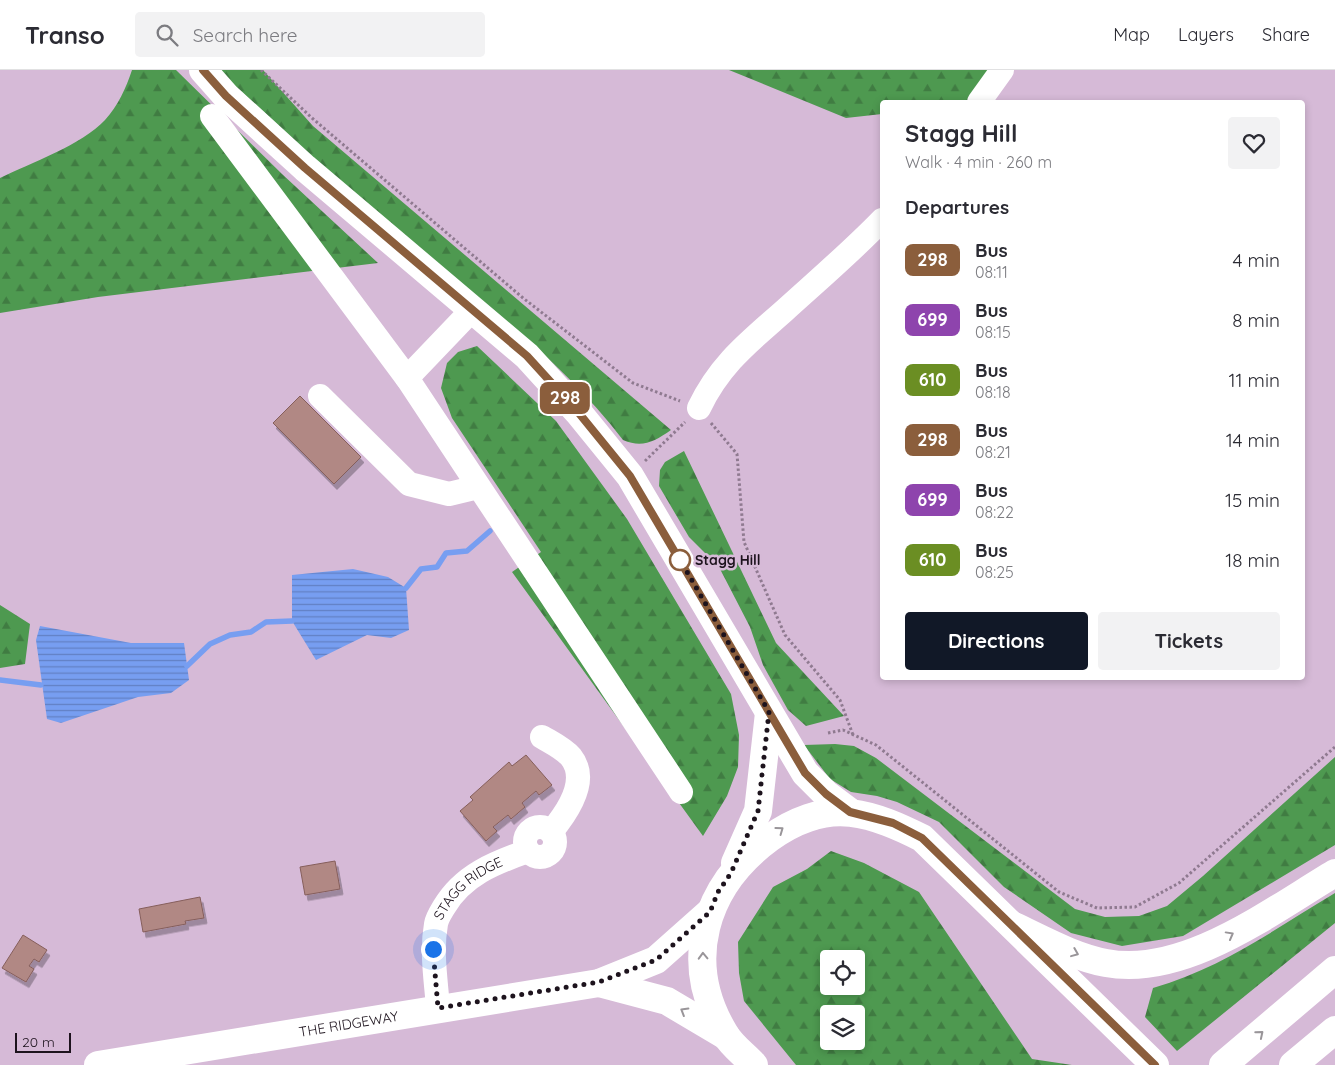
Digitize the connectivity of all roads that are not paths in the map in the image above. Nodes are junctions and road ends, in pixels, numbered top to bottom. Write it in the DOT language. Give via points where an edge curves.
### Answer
graph roads {
  1 [pos="203,70"];
  2 [pos="1002,70"];
  3 [pos="980,100"];
  4 [pos="212,116"];
  5 [pos="880,222"];
  6 [pos="472,309"];
  7 [pos="407,378"];
  8 [pos="320,396"];
  9 [pos="699,408"];
  10 [pos="478,487"];
  11 [pos="769,712"];
  12 [pos="542,737"];
  13 [pos="681,792"];
  14 [pos="850,812"];
  15 [pos="731,873"];
  16 [pos="1335,873"];
  17 [pos="710,912"];
  18 [pos="1014,926"];
  19 [pos="1335,970"];
  20 [pos="599,982"];
  21 [pos="438,1008"];
  22 [pos="1335,1030"];
  23 [pos="726,1036"];
  24 [pos="1154,1064"];
  25 [pos="98,1065"];
  26 [pos="754,1065"];
  27 [pos="1223,1065"];
  28 [pos="1293,1065"];
  1 -- 6 [label="main road" via="226,96 305,168"];
  2 -- 3 [label="lane"];
  4 -- 7 [label="lane"];
  5 -- 9 [label="lane" via="729,360 709,387"];
  6 -- 7 [label="lane"];
  6 -- 11 [label="main road" via="527,356 630,476"];
  7 -- 10 [label="lane"];
  8 -- 10 [label="lane" via="409,484 449,494"];
  10 -- 13 [label="lane"];
  11 -- 14 [label="main road" via="805,773"];
  11 -- 15 [label="main road" via="758,811"];
  12 -- 21 [label="lane, STAGG RIDGE" via="572,759 576,774 574,797 551,832 543,828 530,832 525,841 528,851 492,864 451,895 436,922 433,949"];
  15 -- 14 [label="main road, one-way" via="753,850 788,824 819,815"];
  14 -- 18 [label="main road" via="893,823 922,838"];
  15 -- 17 [label="main road"];
  18 -- 16 [label="main road, one-way" via="1049,943 1107,963 1144,964 1169,960 1222,939"];
  17 -- 20 [label="main road, THE RIDGEWAY" via="656,960"];
  23 -- 17 [label="main road, one-way" via="710,1004 704,974 703,944"];
  18 -- 24 [label="main road"];
  27 -- 19 [label="main road, one-way"];
  20 -- 21 [label="main road, THE RIDGEWAY"];
  23 -- 20 [label="main road, THE RIDGEWAY, one-way" via="667,1001"];
  21 -- 25 [label="main road, THE RIDGEWAY"];
  22 -- 28 [label="main road"];
  23 -- 26 [label="main road"];
}
